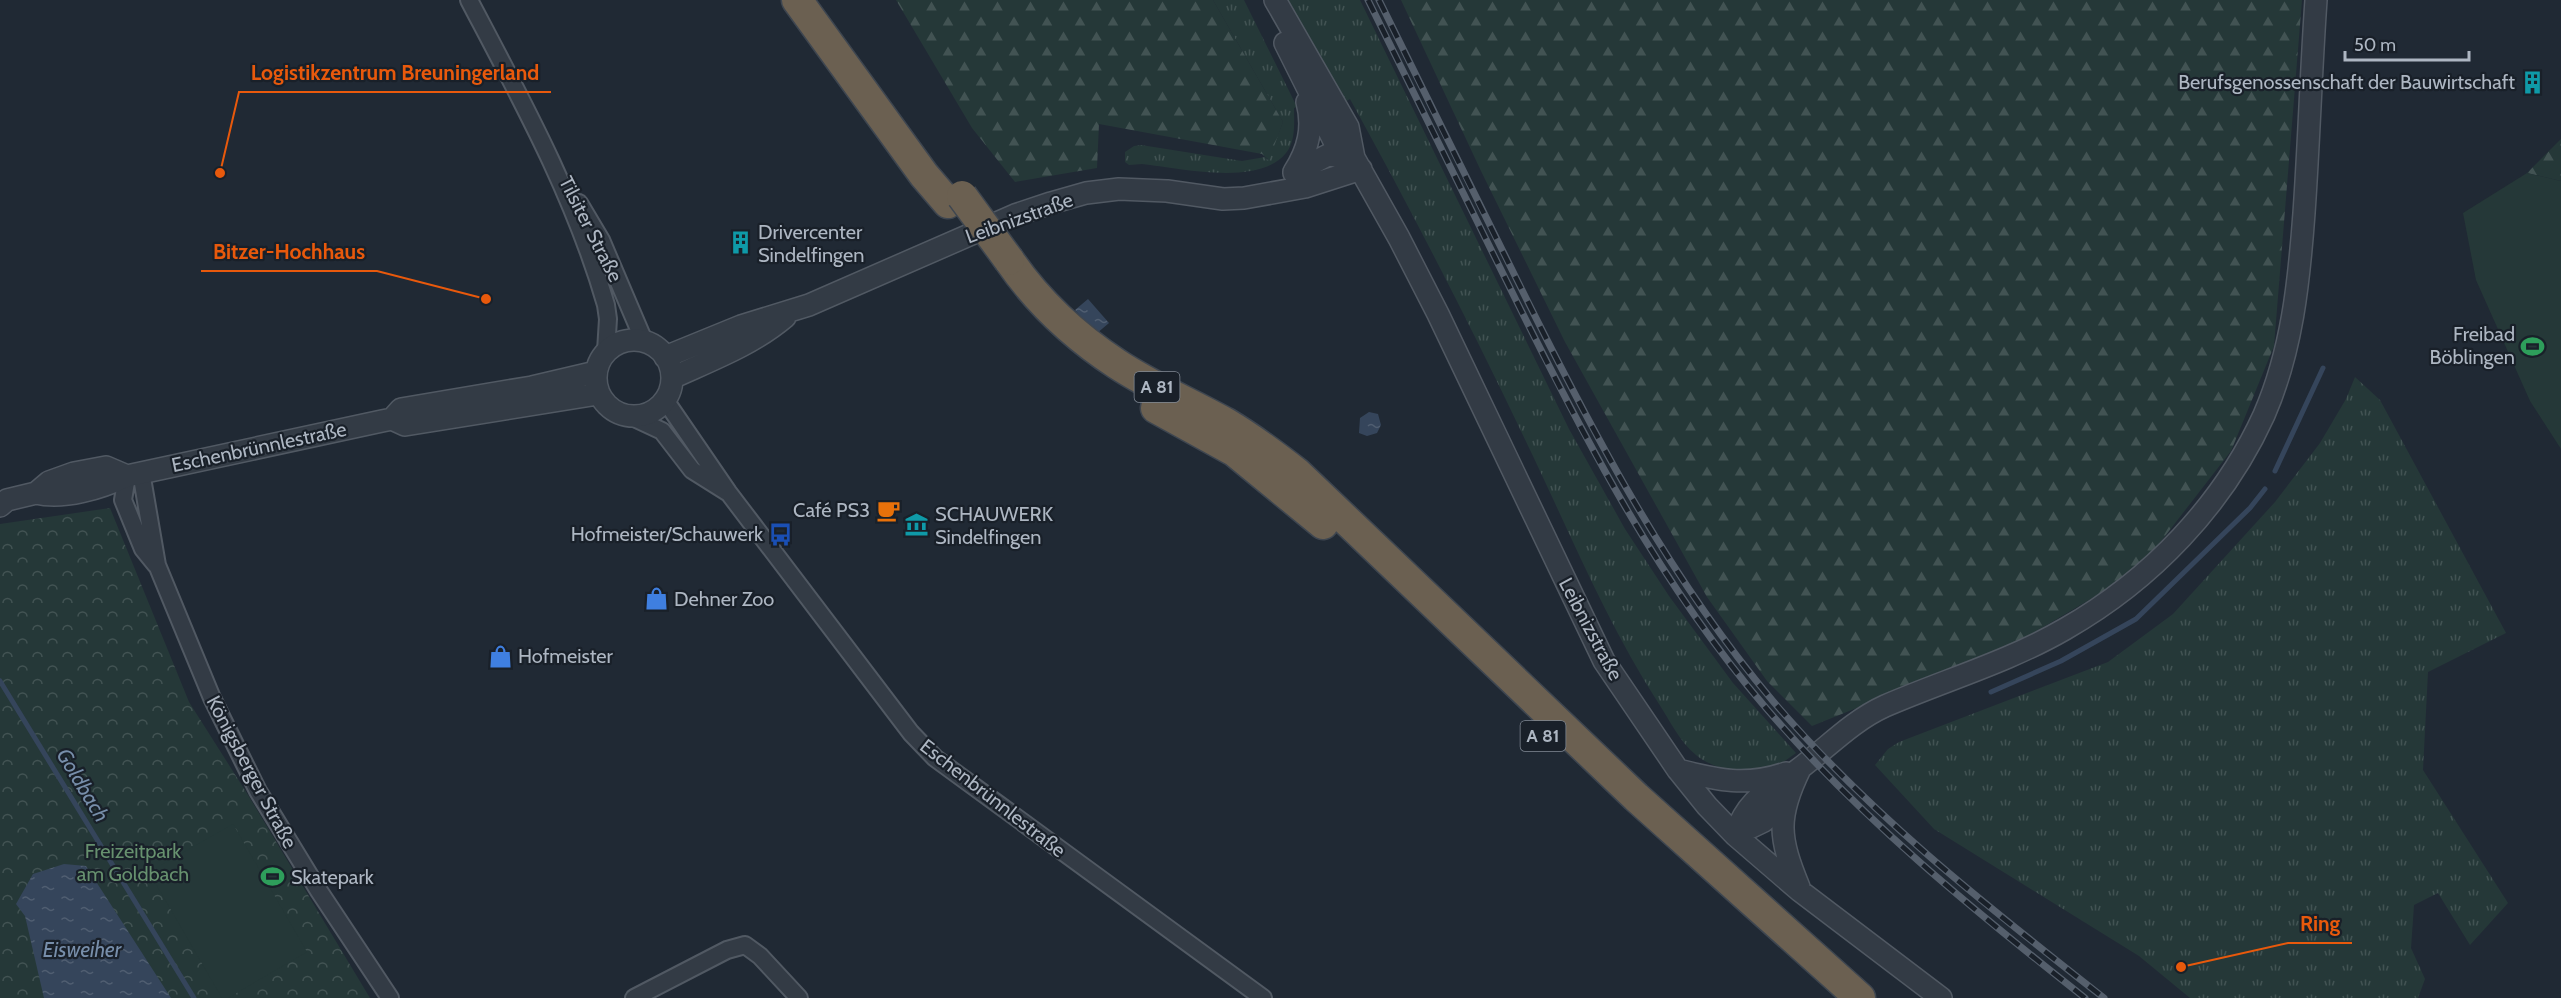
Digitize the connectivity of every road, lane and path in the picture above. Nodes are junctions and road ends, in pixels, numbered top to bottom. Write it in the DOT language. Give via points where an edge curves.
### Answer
graph roads {
  1 [pos="469,0"];
  2 [pos="798,0"];
  3 [pos="815,0"];
  4 [pos="1267,0"];
  5 [pos="1275,0"];
  6 [pos="2316,0"];
  7 [pos="1296,64"];
  8 [pos="531,120"];
  9 [pos="1358,164"];
  10 [pos="1294,172"];
  11 [pos="1261,196"];
  12 [pos="955,200"];
  13 [pos="1002,264"];
  14 [pos="790,313"];
  15 [pos="644,341"];
  16 [pos="606,351"];
  17 [pos="666,357"];
  18 [pos="596,372"];
  19 [pos="672,378"];
  20 [pos="598,394"];
  21 [pos="665,400"];
  22 [pos="632,417"];
  23 [pos="392,419"];
  24 [pos="134,474"];
  25 [pos="728,492"];
  26 [pos="2,501"];
  27 [pos="157,565"];
  28 [pos="1800,768"];
  29 [pos="1678,770"];
  30 [pos="1786,797"];
  31 [pos="1735,835"];
  32 [pos="1800,891"];
  33 [pos="390,998"];
  34 [pos="634,998"];
  35 [pos="799,998"];
  36 [pos="1263,998"];
  37 [pos="1832,998"];
  38 [pos="1860,998"];
  39 [pos="1941,998"];
  1 -- 8 [label="street, Tilsiter Straße"];
  2 -- 12 [label="highway, A 81" via="924,175"];
  3 -- 12 [label="highway, A 81"];
  4 -- 7 [label="street"];
  5 -- 9 [label="street" via="1348,127"];
  6 -- 28 [label="street" via="2298,295 2283,361 2264,413 2216,497 2159,560 2096,610 2033,646 1884,707 1853,724"];
  7 -- 9 [label="street" via="1338,149"];
  7 -- 10 [label="street" via="1311,127 1307,147"];
  8 -- 15 [label="street, Tilsiter Straße" via="601,240"];
  8 -- 16 [label="street, Tilsiter Straße" via="572,205 598,276 608,319"];
  9 -- 10 [label="street" via="1328,155"];
  9 -- 11 [label="street, Leibnizstraße" via="1305,188"];
  9 -- 29 [label="street, Leibnizstraße" via="1438,314 1604,661"];
  10 -- 11 [label="street"];
  11 -- 14 [label="street, Leibnizstraße" via="1223,199 1119,189 1086,193 1014,215"];
  12 -- 13 [label="highway, A 81, bridge"];
  13 -- 37 [label="highway, A 81" via="1015,293 1094,366 1174,419 1234,451 1312,514 1611,800"];
  13 -- 38 [label="highway, A 81" via="1117,364 1226,423 1297,473 1636,797"];
  14 -- 17 [label="street, Leibnizstraße" via="741,326"];
  14 -- 19 [label="street, Leibnizstraße" via="748,343"];
  15 -- 16 [label="street" via="623,341"];
  15 -- 17 [label="street"];
  16 -- 18 [label="street"];
  17 -- 19 [label="street"];
  18 -- 20 [label="street"];
  18 -- 23 [label="street, Eschenbrünnlestraße" via="401,409"];
  19 -- 21 [label="street"];
  20 -- 22 [label="street" via="612,410"];
  20 -- 23 [label="street, Eschenbrünnlestraße" via="405,425"];
  21 -- 22 [label="street" via="651,413"];
  21 -- 25 [label="street, Eschenbrünnlestraße"];
  22 -- 25 [label="street, Eschenbrünnlestraße" via="663,431 692,470"];
  23 -- 24 [label="street, Eschenbrünnlestraße"];
  24 -- 26 [label="street, Eschenbrünnlestraße" via="56,496 36,493"];
  24 -- 27 [label="street, Königsberger Straße"];
  24 -- 27 [label="street, Königsberger Straße" via="123,500 143,549"];
  25 -- 36 [label="street, Eschenbrünnlestraße" via="911,733 935,758"];
  27 -- 33 [label="street, Königsberger Straße" via="195,661 248,774"];
  28 -- 29 [label="street" via="1770,779 1730,782"];
  28 -- 30 [label="street"];
  28 -- 31 [label="street" via="1749,806"];
  29 -- 31 [label="street, Leibnizstraße"];
  30 -- 31 [label="street" via="1764,821"];
  30 -- 32 [label="street" via="1782,837"];
  31 -- 32 [label="street, Leibnizstraße"];
  32 -- 39 [label="street, Leibnizstraße"];
  34 -- 35 [label="street" via="727,950 745,945"];
}
